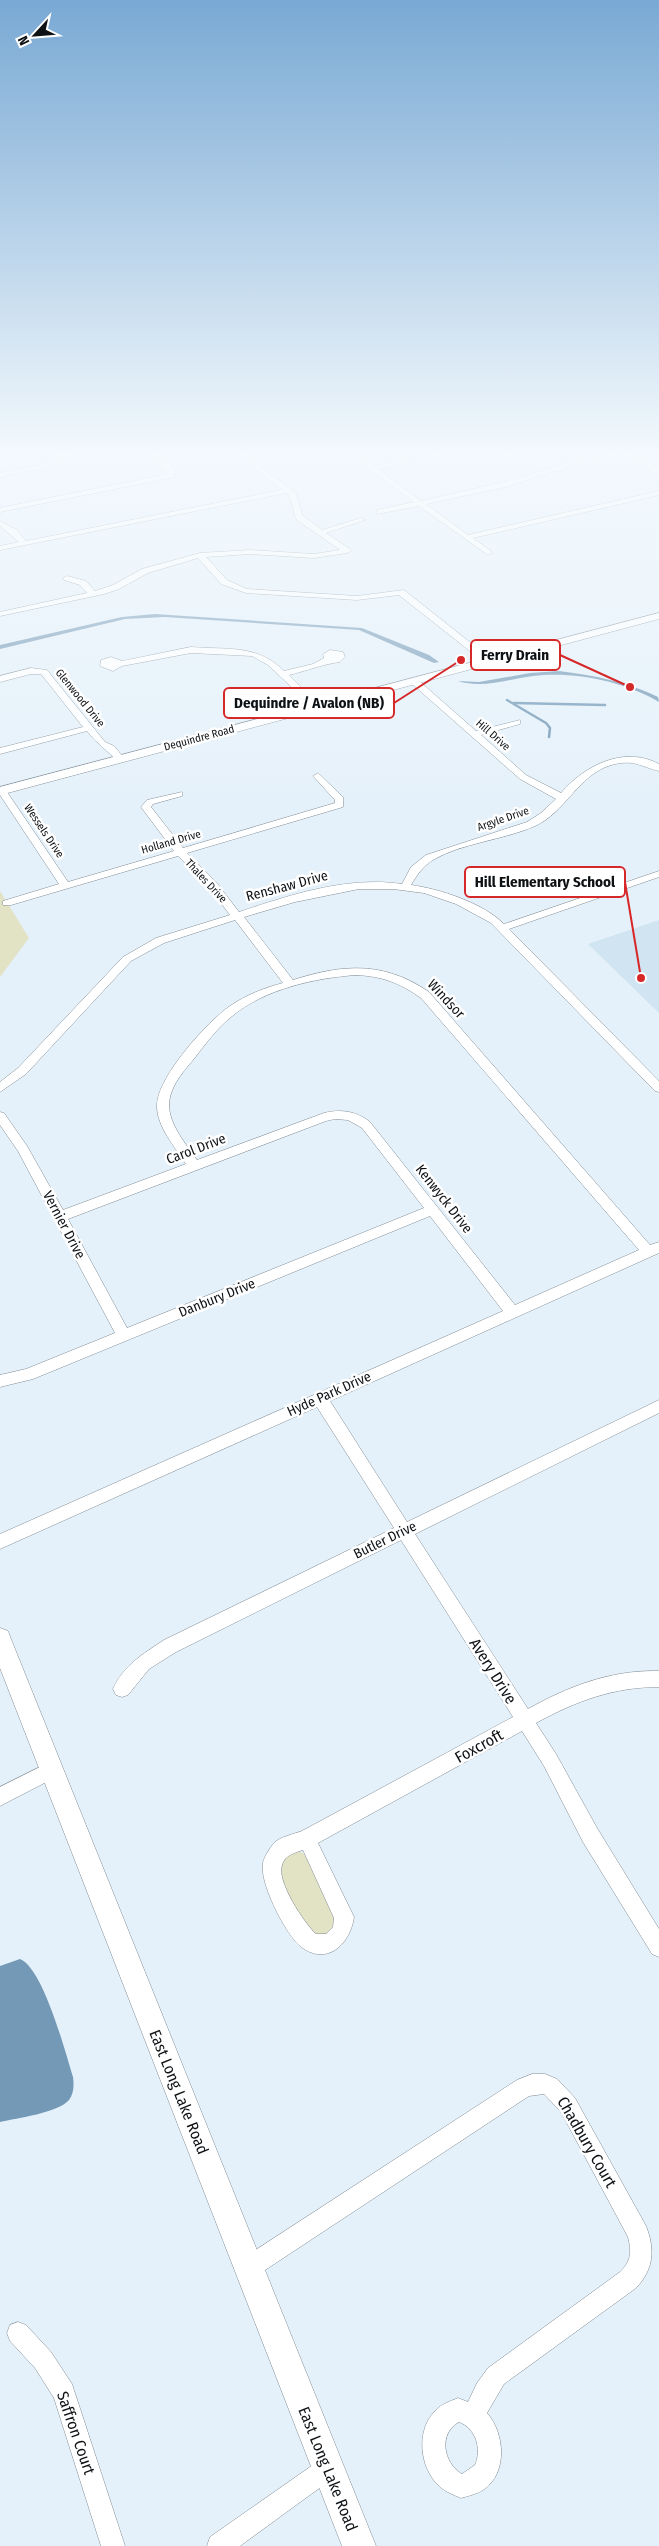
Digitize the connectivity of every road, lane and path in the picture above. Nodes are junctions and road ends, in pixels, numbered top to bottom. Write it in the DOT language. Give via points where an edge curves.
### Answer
graph roads {
  1 [pos="148,570"];
  2 [pos="213,570"];
  3 [pos="67,578"];
  4 [pos="93,594"];
  5 [pos="0,614"];
  6 [pos="659,616"];
  7 [pos="329,659"];
  8 [pos="488,661"];
  9 [pos="119,664"];
  10 [pos="283,674"];
  11 [pos="0,679"];
  12 [pos="414,681"];
  13 [pos="316,707"];
  14 [pos="517,722"];
  15 [pos="89,728"];
  16 [pos="474,734"];
  17 [pos="0,751"];
  18 [pos="115,760"];
  19 [pos="659,768"];
  20 [pos="318,776"];
  21 [pos="1,791"];
  22 [pos="179,794"];
  23 [pos="562,798"];
  24 [pos="181,853"];
  25 [pos="659,874"];
  26 [pos="65,886"];
  27 [pos="405,888"];
  28 [pos="7,903"];
  29 [pos="236,916"];
  30 [pos="503,928"];
  31 [pos="290,984"];
  32 [pos="0,1088"];
  33 [pos="659,1088"];
  34 [pos="343,1114"];
  35 [pos="0,1116"];
  36 [pos="194,1166"];
  37 [pos="432,1210"];
  38 [pos="59,1217"];
  39 [pos="653,1250"];
  40 [pos="513,1313"];
  41 [pos="124,1336"];
  42 [pos="0,1381"];
  43 [pos="320,1398"];
  44 [pos="659,1406"];
  45 [pos="405,1531"];
  46 [pos="0,1542"];
  47 [pos="0,1638"];
  48 [pos="659,1679"];
  49 [pos="122,1689"];
  50 [pos="525,1721"];
  51 [pos="52,1770"];
  52 [pos="0,1797"];
  53 [pos="307,1839"];
  54 [pos="659,1947"];
  55 [pos="248,2268"];
  56 [pos="18,2333"];
  57 [pos="474,2415"];
  58 [pos="328,2468"];
  59 [pos="113,2546"];
  60 [pos="219,2546"];
  61 [pos="359,2546"];
  1 -- 4 [label="street" via="116,587"];
  2 -- 8 [label="street" via="224,582 246,591 357,598 401,592"];
  3 -- 4 [label="street" via="83,583"];
  4 -- 5 [label="street"];
  6 -- 8 [label="main road, Dequindre Road"];
  7 -- 10 [label="street" via="316,666"];
  8 -- 12 [label="main road, Dequindre Road"];
  9 -- 10 [label="street" via="191,650 234,651 261,657"];
  10 -- 13 [label="street"];
  11 -- 15 [label="street, Glenwood Drive" via="44,672"];
  12 -- 13 [label="main road, Dequindre Road"];
  12 -- 16 [label="street, Hill Drive"];
  13 -- 18 [label="main road, Dequindre Road"];
  14 -- 16 [label="street"];
  15 -- 17 [label="street"];
  15 -- 18 [label="street, Glenwood Drive" via="102,744 102,750"];
  16 -- 23 [label="street, Hill Drive" via="523,777"];
  18 -- 21 [label="main road, Dequindre Road"];
  19 -- 23 [label="street, Argyle Drive" via="636,759 617,762 586,774"];
  20 -- 24 [label="street, Holland Drive" via="342,803"];
  21 -- 26 [label="street, Wessels Drive"];
  22 -- 24 [label="street, Thales Drive" via="150,802 146,807"];
  23 -- 27 [label="street, Argyle Drive" via="546,816 532,824 430,857 415,868"];
  24 -- 26 [label="street, Holland Drive"];
  24 -- 29 [label="street, Thales Drive" via="212,884"];
  25 -- 30 [label="street"];
  26 -- 28 [label="street, Holland Drive"];
  27 -- 29 [label="street, Renshaw Drive" via="366,885 332,888"];
  27 -- 30 [label="street, Renshaw Drive" via="462,902"];
  29 -- 31 [label="street, Thales Drive"];
  29 -- 32 [label="street, Renshaw Drive" via="160,940 133,955 22,1071"];
  30 -- 33 [label="street, Renshaw Drive"];
  31 -- 36 [label="street, Windsor" via="254,996 228,1013 180,1066 167,1086 163,1100 166,1118"];
  31 -- 39 [label="street, Windsor" via="332,972 360,971 388,975 419,991"];
  34 -- 36 [label="street, Carol Drive" via="324,1117"];
  34 -- 37 [label="street, Kenwyck Drive" via="366,1125"];
  35 -- 38 [label="street, Vernier Drive" via="23,1149"];
  36 -- 38 [label="street, Carol Drive"];
  37 -- 40 [label="street, Kenwyck Drive"];
  37 -- 41 [label="street, Danbury Drive"];
  38 -- 41 [label="street, Vernier Drive"];
  39 -- 40 [label="street, Hyde Park Drive"];
  40 -- 43 [label="street, Hyde Park Drive"];
  41 -- 42 [label="street, Danbury Drive" via="28,1375"];
  43 -- 45 [label="street, Avery Drive"];
  43 -- 46 [label="street, Hyde Park Drive"];
  44 -- 45 [label="street, Butler Drive"];
  45 -- 49 [label="street, Butler Drive" via="170,1646 143,1663"];
  45 -- 50 [label="street, Avery Drive"];
  47 -- 51 [label="main road, East Long Lake Road"];
  48 -- 50 [label="street, Foxcroft" via="604,1684 562,1700"];
  50 -- 53 [label="street, Foxcroft"];
  50 -- 54 [label="street, Avery Drive" via="557,1772 602,1856"];
  51 -- 52 [label="street"];
  51 -- 55 [label="main road, East Long Lake Road"];
  53 -- 53 [label="street, Foxcroft" via="282,1848 272,1863 272,1872 298,1931 305,1940 321,1945 336,1938 344,1917"];
  55 -- 57 [label="street, Chadbury Court" via="524,2087 547,2083 568,2106 631,2219 642,2249 641,2261 628,2280 496,2376"];
  55 -- 58 [label="main road, East Long Lake Road"];
  56 -- 59 [label="street, Saffron Court" via="43,2360 64,2392"];
  58 -- 60 [label="street"];
  58 -- 61 [label="main road, East Long Lake Road"];
}
